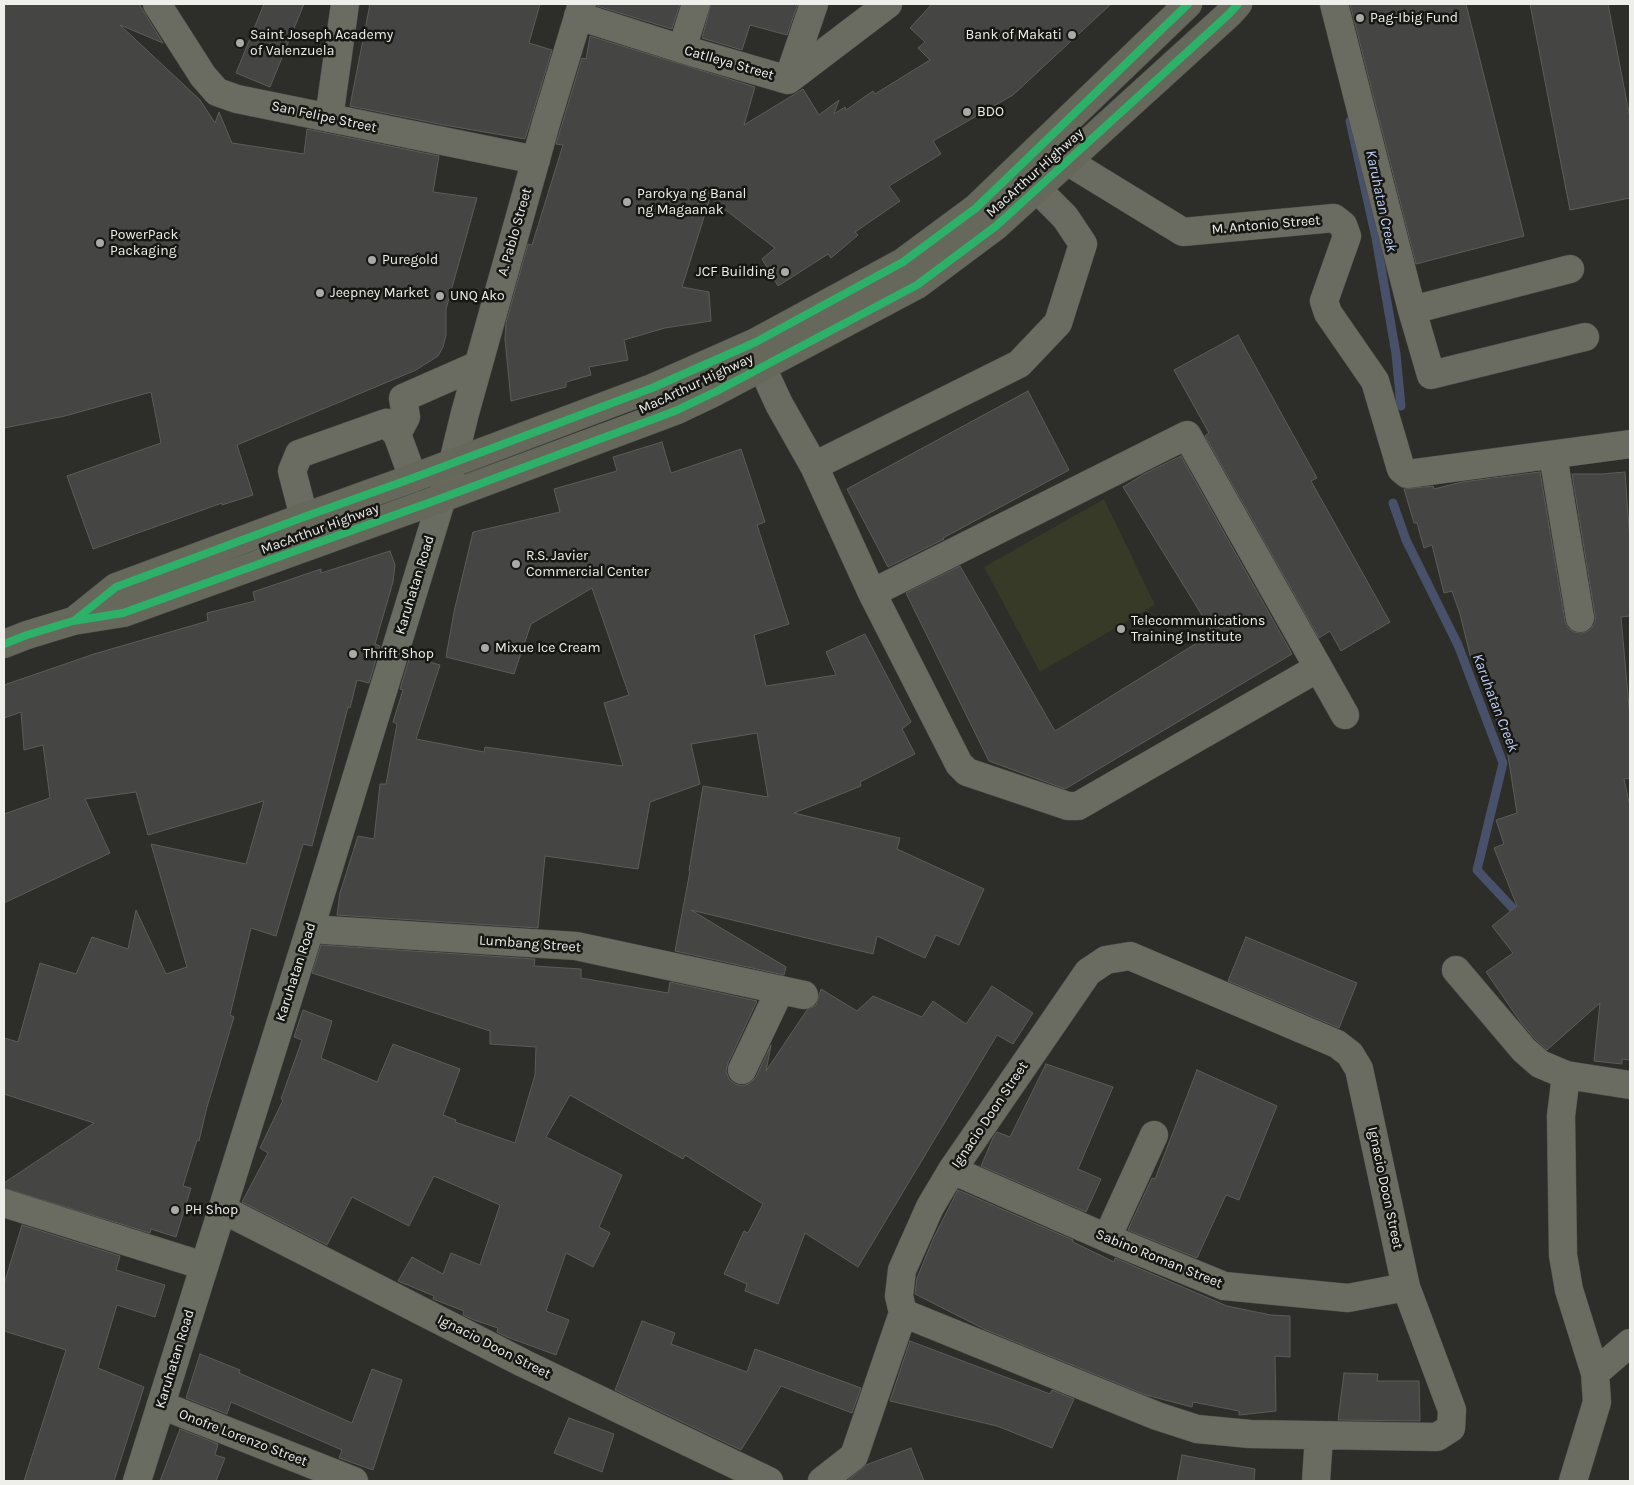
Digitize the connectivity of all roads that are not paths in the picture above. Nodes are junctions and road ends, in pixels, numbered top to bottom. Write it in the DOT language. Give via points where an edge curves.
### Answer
graph roads {
  1 [pos="157,4"];
  2 [pos="346,4"];
  3 [pos="696,4"];
  4 [pos="814,4"];
  5 [pos="888,4"];
  6 [pos="1188,4"];
  7 [pos="1238,4"];
  8 [pos="1334,4"];
  9 [pos="580,10"];
  10 [pos="682,50"];
  11 [pos="788,80"];
  12 [pos="329,118"];
  13 [pos="536,160"];
  14 [pos="1067,161"];
  15 [pos="1037,189"];
  16 [pos="1570,269"];
  17 [pos="1412,310"];
  18 [pos="1585,337"];
  19 [pos="478,365"];
  20 [pos="762,367"];
  21 [pos="397,434"];
  22 [pos="1630,444"];
  23 [pos="1553,455"];
  24 [pos="453,462"];
  25 [pos="814,466"];
  26 [pos="413,478"];
  27 [pos="442,498"];
  28 [pos="304,517"];
  29 [pos="872,593"];
  30 [pos="1580,618"];
  31 [pos="74,621"];
  32 [pos="4,644"];
  33 [pos="1318,668"];
  34 [pos="1345,715"];
  35 [pos="310,929"];
  36 [pos="1456,970"];
  37 [pos="742,1070"];
  38 [pos="1566,1075"];
  39 [pos="1630,1085"];
  40 [pos="1154,1135"];
  41 [pos="952,1170"];
  42 [pos="4,1203"];
  43 [pos="222,1209"];
  44 [pos="1107,1238"];
  45 [pos="204,1266"];
  46 [pos="1406,1287"];
  47 [pos="903,1313"];
  48 [pos="1630,1343"];
  49 [pos="1595,1372"];
  50 [pos="161,1405"];
  51 [pos="1319,1436"];
  52 [pos="136,1481"];
  53 [pos="354,1481"];
  54 [pos="769,1481"];
  55 [pos="822,1481"];
  56 [pos="1316,1481"];
  57 [pos="1573,1481"];
  1 -- 12 [label="street, San Felipe Street" via="203,76 217,92"];
  2 -- 12 [label="street"];
  3 -- 10 [label="street"];
  4 -- 11 [label="street"];
  5 -- 11 [label="street, Catlleya Street"];
  6 -- 24 [label="highway, MacArthur Highway" via="976,208 903,262 739,350 652,388"];
  7 -- 14 [label="highway, MacArthur Highway"];
  8 -- 17 [label="street"];
  9 -- 10 [label="street, Catlleya Street"];
  9 -- 13 [label="street, A. Pablo Street"];
  10 -- 11 [label="street, Catlleya Street"];
  12 -- 13 [label="street, San Felipe Street"];
  13 -- 19 [label="street, A. Pablo Street"];
  14 -- 15 [label="highway, MacArthur Highway"];
  14 -- 23 [label="street, M. Antonio Street" via="1183,232 1334,218 1343,225 1347,236 1324,301 1328,313 1376,381 1401,469 1407,474"];
  15 -- 20 [label="highway, MacArthur Highway" via="996,226 917,285"];
  15 -- 25 [label="street" via="1065,217 1083,244 1058,323 1018,364"];
  16 -- 17 [label="street"];
  17 -- 18 [label="street" via="1431,375"];
  19 -- 21 [label="street" via="403,398 406,417"];
  19 -- 24 [label="street, A. Pablo Street"];
  20 -- 25 [label="street"];
  20 -- 27 [label="highway, MacArthur Highway" via="675,411"];
  21 -- 26 [label="street"];
  21 -- 28 [label="street" via="386,423 299,454 292,471"];
  22 -- 23 [label="street, M. Antonio Street"];
  23 -- 30 [label="street"];
  24 -- 26 [label="highway, MacArthur Highway"];
  24 -- 27 [label="main road, Karuhatan Road"];
  25 -- 29 [label="street"];
  26 -- 28 [label="highway, MacArthur Highway"];
  27 -- 31 [label="highway, MacArthur Highway" via="123,613"];
  27 -- 35 [label="main road, Karuhatan Road"];
  28 -- 31 [label="highway, MacArthur Highway" via="116,587"];
  29 -- 33 [label="street" via="959,764 967,772 1068,806 1078,806"];
  29 -- 33 [label="street" via="1187,435"];
  31 -- 32 [label="highway, MacArthur Highway"];
  33 -- 34 [label="street"];
  35 -- 37 [label="street, Lumbang Street" via="576,946 792,993"];
  35 -- 43 [label="main road, Karuhatan Road"];
  36 -- 38 [label="street" via="1524,1050 1540,1064"];
  38 -- 39 [label="street"];
  38 -- 49 [label="street" via="1561,1116 1563,1255 1569,1290"];
  40 -- 44 [label="street"];
  41 -- 44 [label="street, Sabino Roman Street"];
  41 -- 46 [label="street, Ignacio Doon Street" via="1088,972 1106,960 1130,956 1337,1044 1350,1054 1359,1069"];
  41 -- 47 [label="street, Ignacio Doon Street" via="930,1207 902,1270 899,1296"];
  42 -- 45 [label="street"];
  43 -- 45 [label="main road, Karuhatan Road"];
  43 -- 54 [label="street, Ignacio Doon Street" via="523,1363"];
  44 -- 46 [label="street, Sabino Roman Street" via="1224,1286 1348,1298"];
  45 -- 50 [label="main road, Karuhatan Road"];
  46 -- 51 [label="street, Ignacio Doon Street" via="1452,1410 1450,1428 1437,1436"];
  47 -- 51 [label="street, Ignacio Doon Street" via="1157,1416 1197,1429"];
  47 -- 55 [label="street, Ignacio Doon Street" via="854,1456"];
  48 -- 49 [label="street"];
  49 -- 57 [label="street" via="1597,1402"];
  50 -- 52 [label="main road, Karuhatan Road"];
  50 -- 53 [label="street, Onofre Lorenzo Street"];
  51 -- 56 [label="street"];
}
